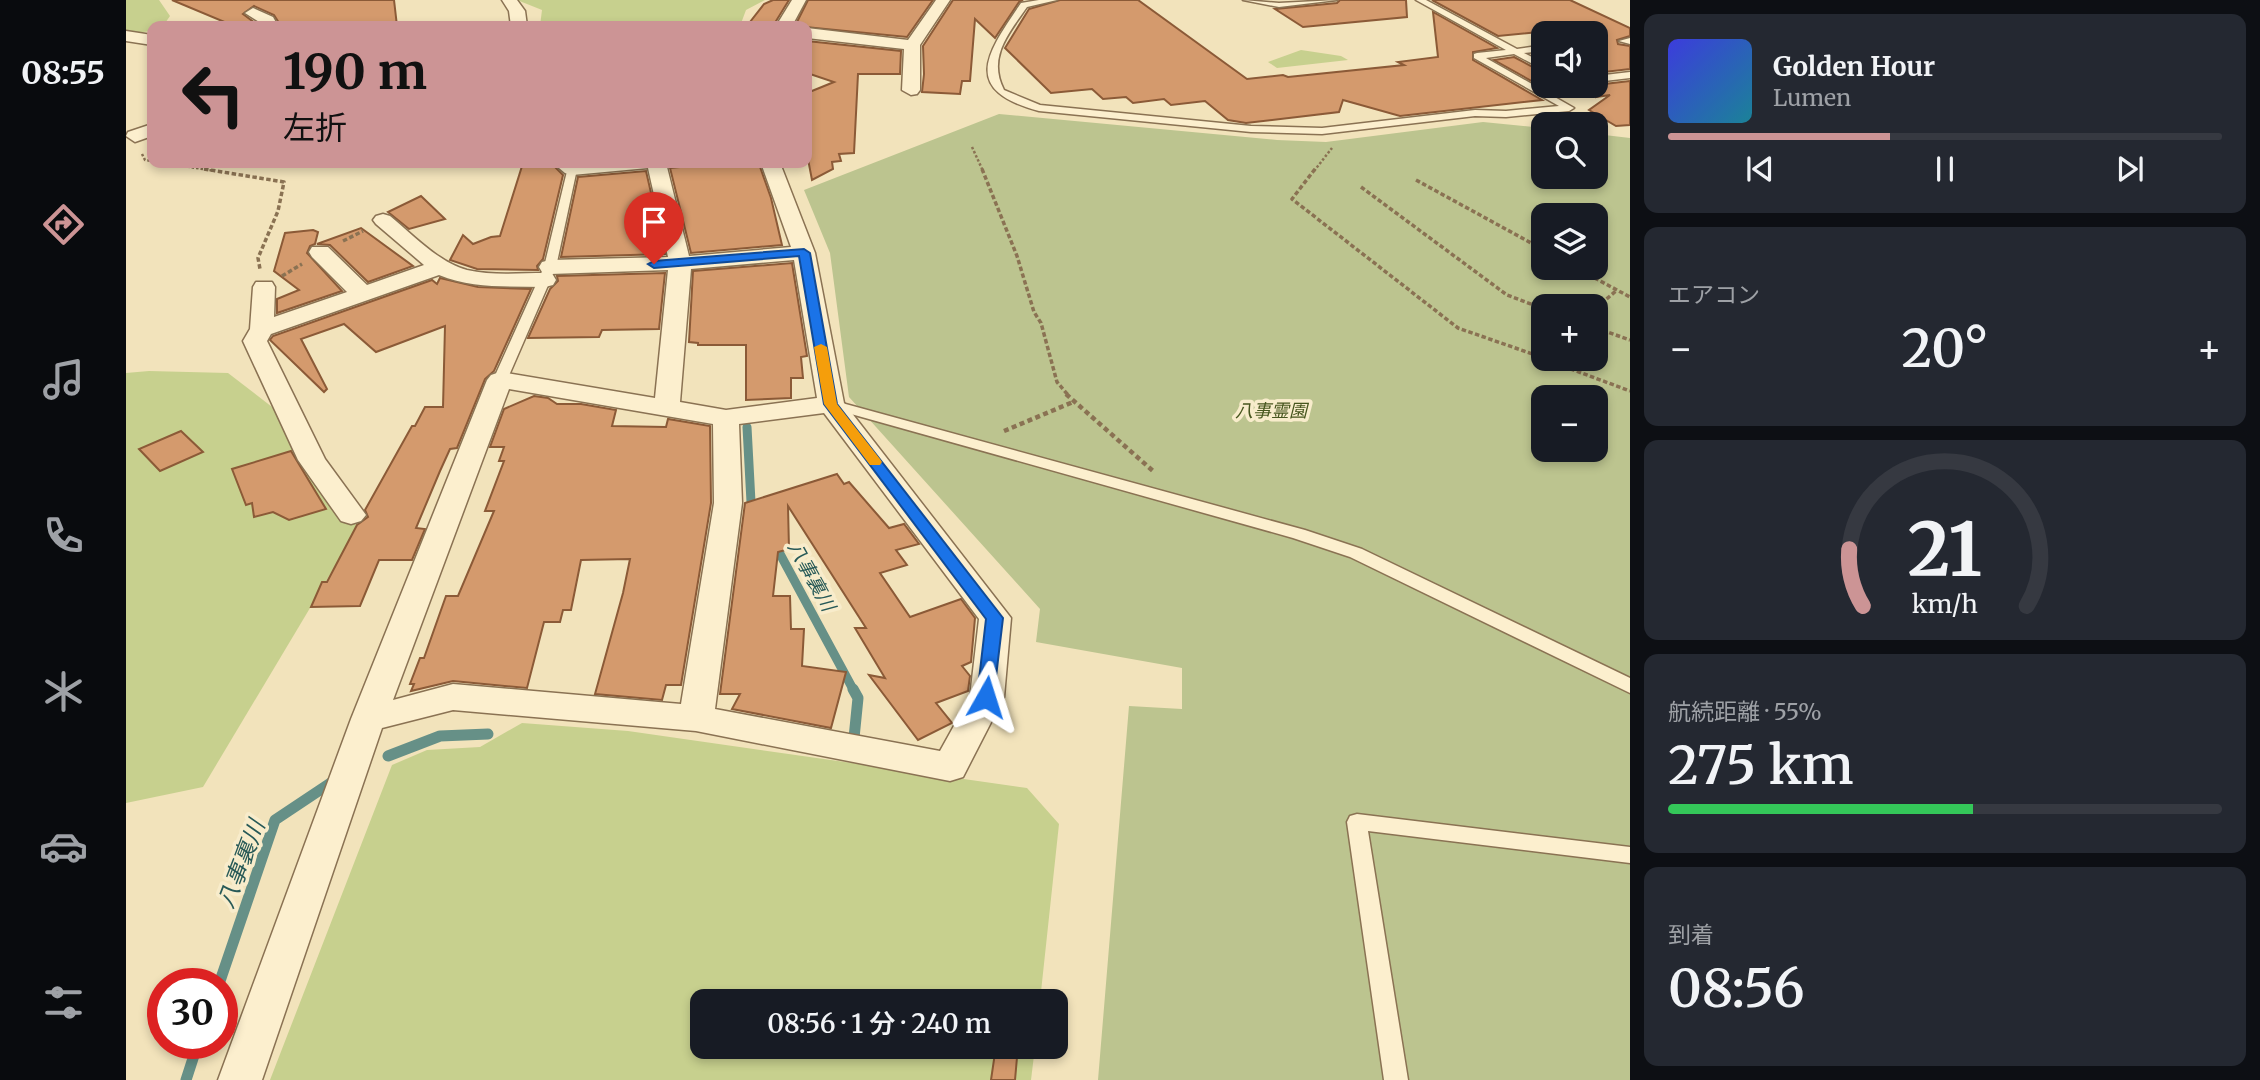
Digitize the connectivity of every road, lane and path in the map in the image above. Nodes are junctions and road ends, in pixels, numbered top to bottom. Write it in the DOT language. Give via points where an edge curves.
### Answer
graph roads {
  1 [pos="509,0"];
  2 [pos="799,0"];
  3 [pos="943,0"];
  4 [pos="1053,0"];
  5 [pos="1247,0"];
  6 [pos="1333,0"];
  7 [pos="1420,0"];
  8 [pos="253,13"];
  9 [pos="268,21"];
  10 [pos="518,21"];
  11 [pos="788,21"];
  12 [pos="812,34"];
  13 [pos="126,36"];
  14 [pos="147,39"];
  15 [pos="912,45"];
  16 [pos="1531,49"];
  17 [pos="1512,51"];
  18 [pos="1531,60"];
  19 [pos="1630,75"];
  20 [pos="1608,78"];
  21 [pos="911,90"];
  22 [pos="1333,146"];
  23 [pos="972,147"];
  24 [pos="196,168"];
  25 [pos="567,168"];
  26 [pos="658,168"];
  27 [pos="773,168"];
  28 [pos="1416,180"];
  29 [pos="1361,187"];
  30 [pos="383,220"];
  31 [pos="1531,243"];
  32 [pos="320,252"];
  33 [pos="804,253"];
  34 [pos="680,263"];
  35 [pos="440,267"];
  36 [pos="548,273"];
  37 [pos="1598,280"];
  38 [pos="264,287"];
  39 [pos="1617,290"];
  40 [pos="363,294"];
  41 [pos="1630,297"];
  42 [pos="1608,298"];
  43 [pos="1531,304"];
  44 [pos="262,329"];
  45 [pos="1608,332"];
  46 [pos="1630,340"];
  47 [pos="1531,354"];
  48 [pos="1577,371"];
  49 [pos="500,380"];
  50 [pos="1630,391"];
  51 [pos="1073,402"];
  52 [pos="831,404"];
  53 [pos="667,407"];
  54 [pos="726,418"];
  55 [pos="975,444"];
  56 [pos="1169,498"];
  57 [pos="351,515"];
  58 [pos="1630,686"];
  59 [pos="696,718"];
  60 [pos="368,719"];
  61 [pos="1630,855"];
  62 [pos="240,1080"];
  63 [pos="1396,1080"];
  1 -- 10 [label="street"];
  2 -- 11 [label="street"];
  3 -- 15 [label="street"];
  4 -- 17 [label="lane" via="1024,5 996,46 992,64 1000,92 1021,103 1056,110 1251,129 1322,131 1466,114 1569,108 1477,56"];
  5 -- 6 [label="lane" via="1279,5"];
  7 -- 17 [label="lane"];
  8 -- 9 [label="street"];
  12 -- 15 [label="street"];
  13 -- 14 [label="street"];
  15 -- 21 [label="street"];
  16 -- 17 [label="lane"];
  17 -- 18 [label="lane"];
  19 -- 20 [label="lane"];
  22 -- 47 [label="path" via="1292,199 1458,328"];
  23 -- 51 [label="path" via="998,202 1057,382"];
  24 -- 38 [label="path" via="284,182 278,211 258,258"];
  25 -- 36 [label="lane"];
  26 -- 34 [label="street"];
  27 -- 33 [label="street"];
  28 -- 31 [label="path"];
  29 -- 43 [label="path" via="1507,295"];
  30 -- 32 [label="path"];
  30 -- 35 [label="street"];
  32 -- 38 [label="path"];
  32 -- 40 [label="street"];
  33 -- 34 [label="street"];
  33 -- 52 [label="street"];
  34 -- 36 [label="street"];
  34 -- 53 [label="street"];
  35 -- 36 [label="street" via="483,279"];
  35 -- 40 [label="street"];
  36 -- 49 [label="lane"];
  37 -- 39 [label="path"];
  38 -- 44 [label="street"];
  39 -- 41 [label="path"];
  39 -- 42 [label="path"];
  40 -- 44 [label="street"];
  44 -- 57 [label="street" via="255,341 277,391 312,460"];
  45 -- 46 [label="path"];
  48 -- 50 [label="path"];
  49 -- 53 [label="street"];
  49 -- 60 [label="street"];
  51 -- 55 [label="path"];
  51 -- 56 [label="path" via="1178,488"];
  52 -- 54 [label="street"];
  52 -- 55 [label="lane"];
  52 -- 59 [label="street" via="995,618 986,697 950,767"];
  53 -- 54 [label="street"];
  54 -- 59 [label="street" via="728,503"];
  55 -- 56 [label="lane"];
  56 -- 58 [label="lane" via="1356,553"];
  59 -- 60 [label="street" via="453,697"];
  60 -- 62 [label="street"];
  61 -- 63 [label="lane" via="1357,822"];
}
